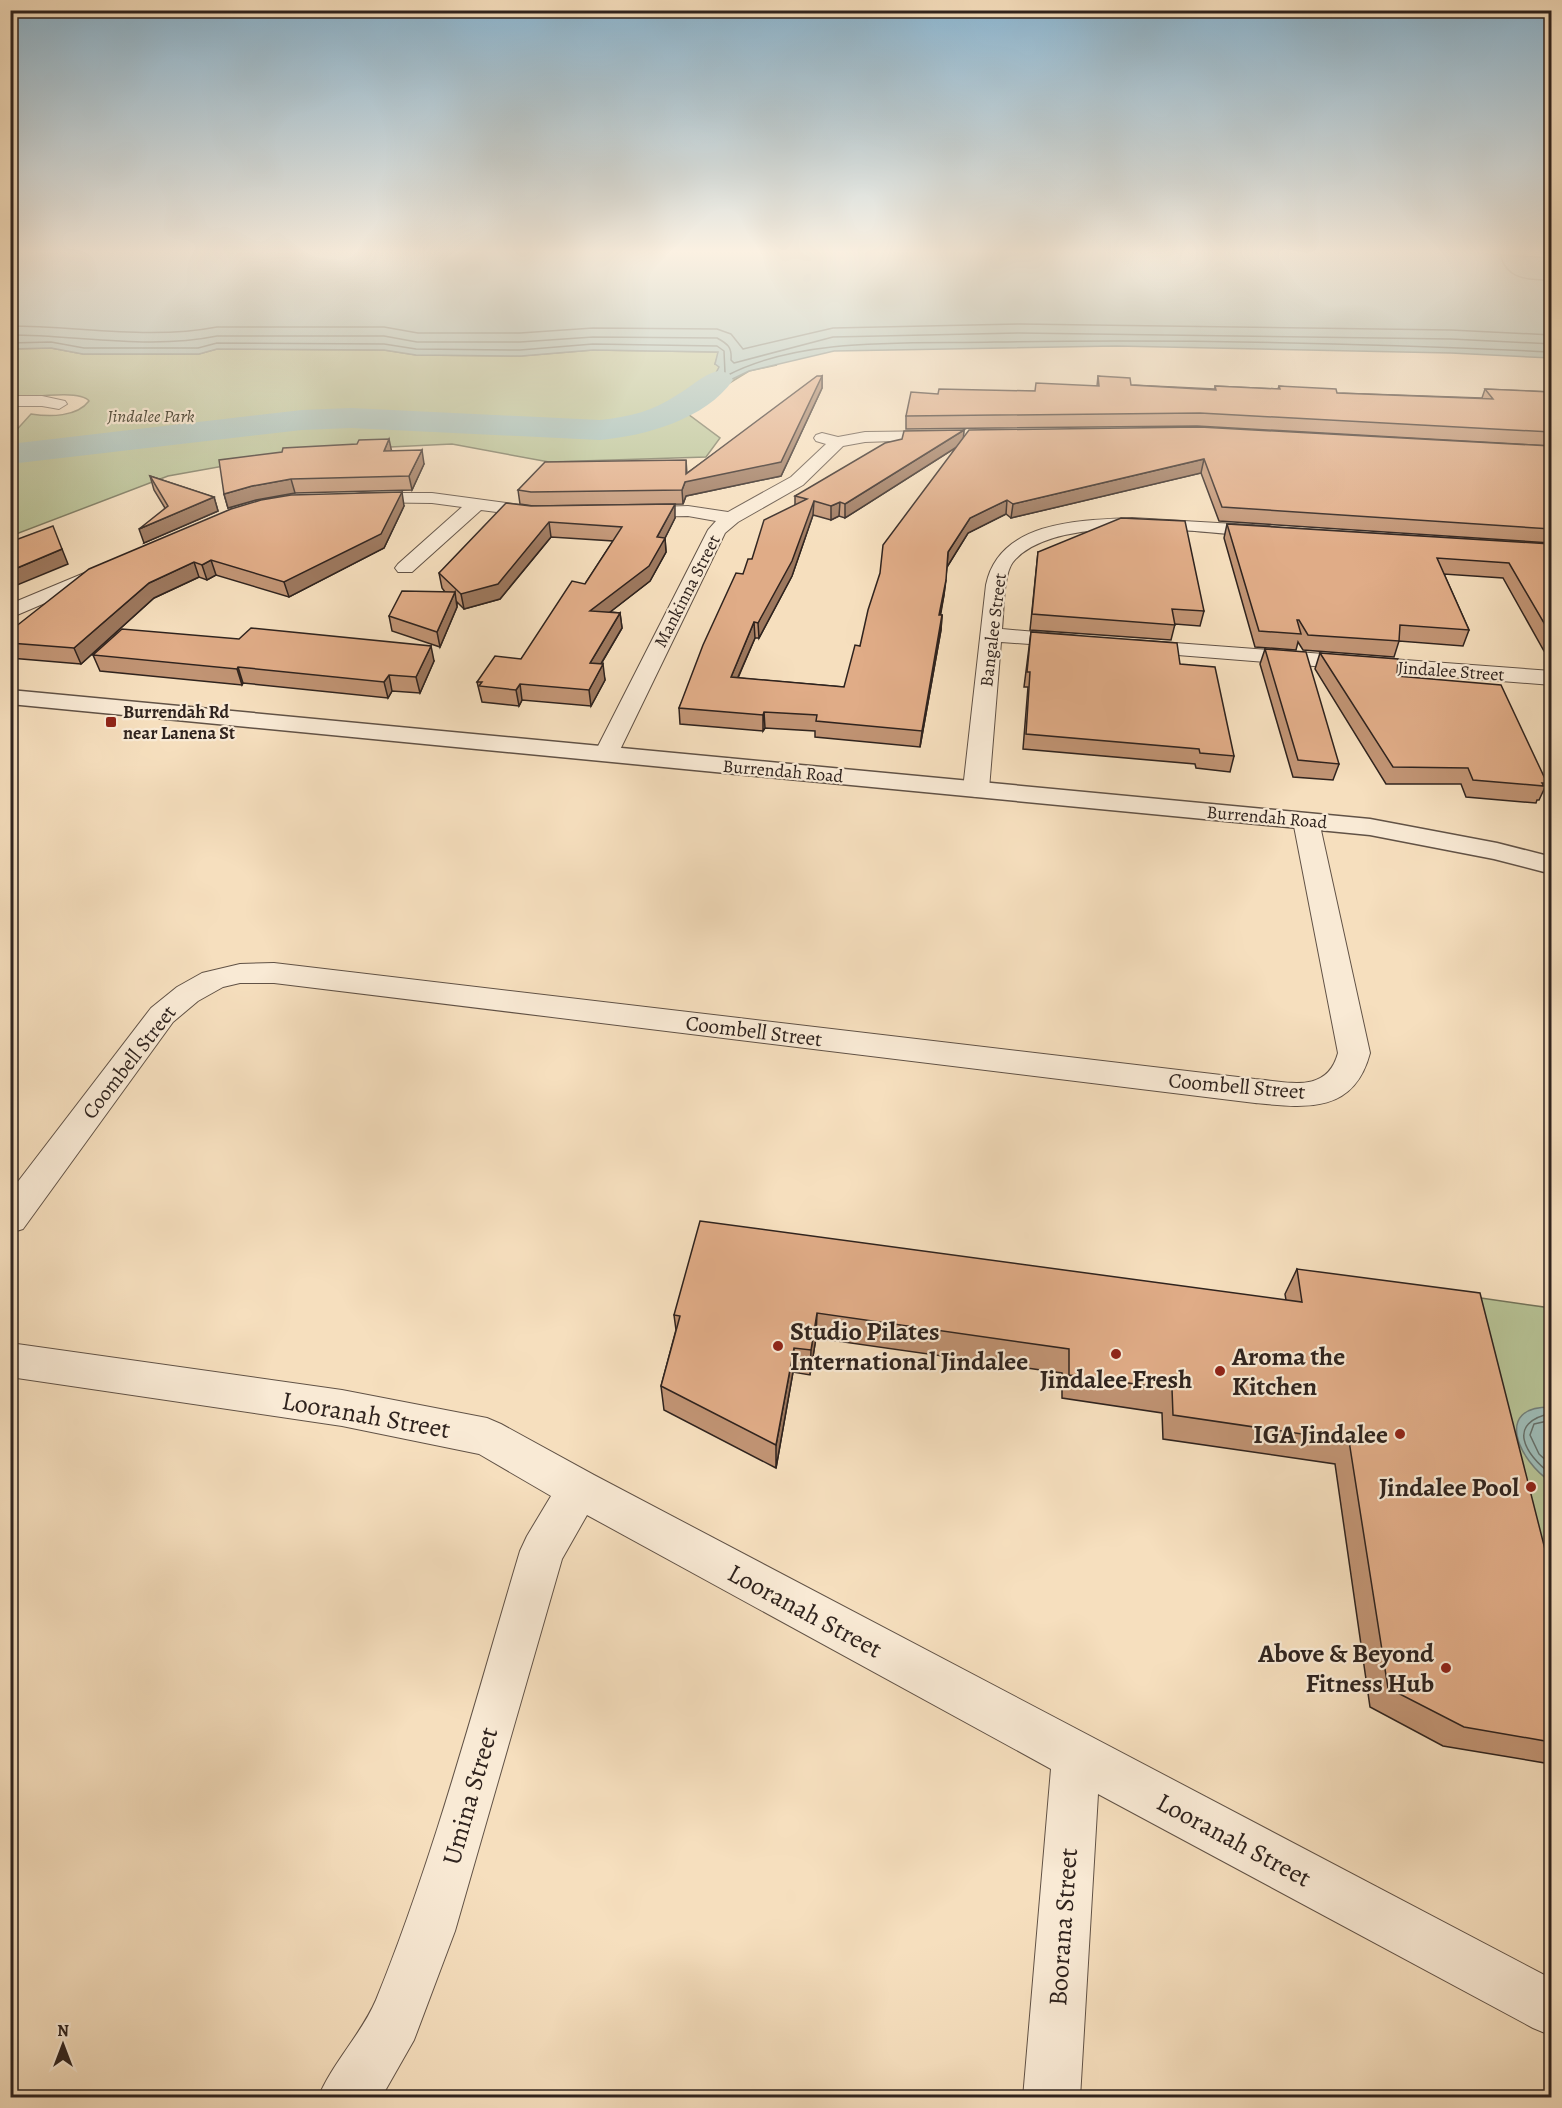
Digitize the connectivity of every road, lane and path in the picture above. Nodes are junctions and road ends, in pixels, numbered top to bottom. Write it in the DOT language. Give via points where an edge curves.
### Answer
graph roads {
  1 [pos="10,401"];
  2 [pos="59,404"];
  3 [pos="963,435"];
  4 [pos="348,499"];
  5 [pos="477,504"];
  6 [pos="620,512"];
  7 [pos="564,513"];
  8 [pos="731,519"];
  9 [pos="1293,534"];
  10 [pos="122,562"];
  11 [pos="405,568"];
  12 [pos="10,612"];
  13 [pos="991,635"];
  14 [pos="1086,642"];
  15 [pos="1110,644"];
  16 [pos="1551,678"];
  17 [pos="10,697"];
  18 [pos="606,754"];
  19 [pos="976,789"];
  20 [pos="1306,821"];
  21 [pos="1370,827"];
  22 [pos="1551,846"];
  23 [pos="1551,866"];
  24 [pos="10,1219"];
  25 [pos="10,1360"];
  26 [pos="579,1489"];
  27 [pos="1076,1756"];
  28 [pos="1551,2009"];
  29 [pos="346,2097"];
  30 [pos="1051,2097"];
  1 -- 2 [label="street"];
  3 -- 8 [label="street, Mankinna Street" via="830,440 797,481"];
  4 -- 5 [label="street" via="432,498"];
  5 -- 7 [label="street" via="533,513"];
  5 -- 11 [label="street"];
  6 -- 8 [label="street" via="688,511"];
  8 -- 18 [label="street, Mankinna Street" via="714,537"];
  9 -- 13 [label="street, Bangalee Street" via="1131,524 1091,525 1052,532 1021,546 1003,562 996,585"];
  10 -- 12 [label="street"];
  13 -- 14 [label="street"];
  13 -- 19 [label="street, Bangalee Street"];
  15 -- 16 [label="street, Jindalee Street"];
  17 -- 18 [label="street, Burrendah Road"];
  18 -- 19 [label="street, Burrendah Road"];
  19 -- 20 [label="street, Burrendah Road"];
  20 -- 21 [label="street, Burrendah Road"];
  20 -- 24 [label="street, Coombell Street" via="1353,1053 1347,1076 1327,1091 1297,1095 1255,1091 285,974 237,972 208,980 183,995 162,1015"];
  21 -- 22 [label="street" via="1469,832"];
  21 -- 23 [label="street, Burrendah Road" via="1497,851"];
  25 -- 26 [label="street, Looranah Street" via="342,1408 488,1437"];
  26 -- 27 [label="street, Looranah Street"];
  26 -- 29 [label="street, Umina Street" via="542,1551 457,1843 395,2021"];
  27 -- 28 [label="street, Looranah Street"];
  27 -- 30 [label="street, Boorana Street"];
}
